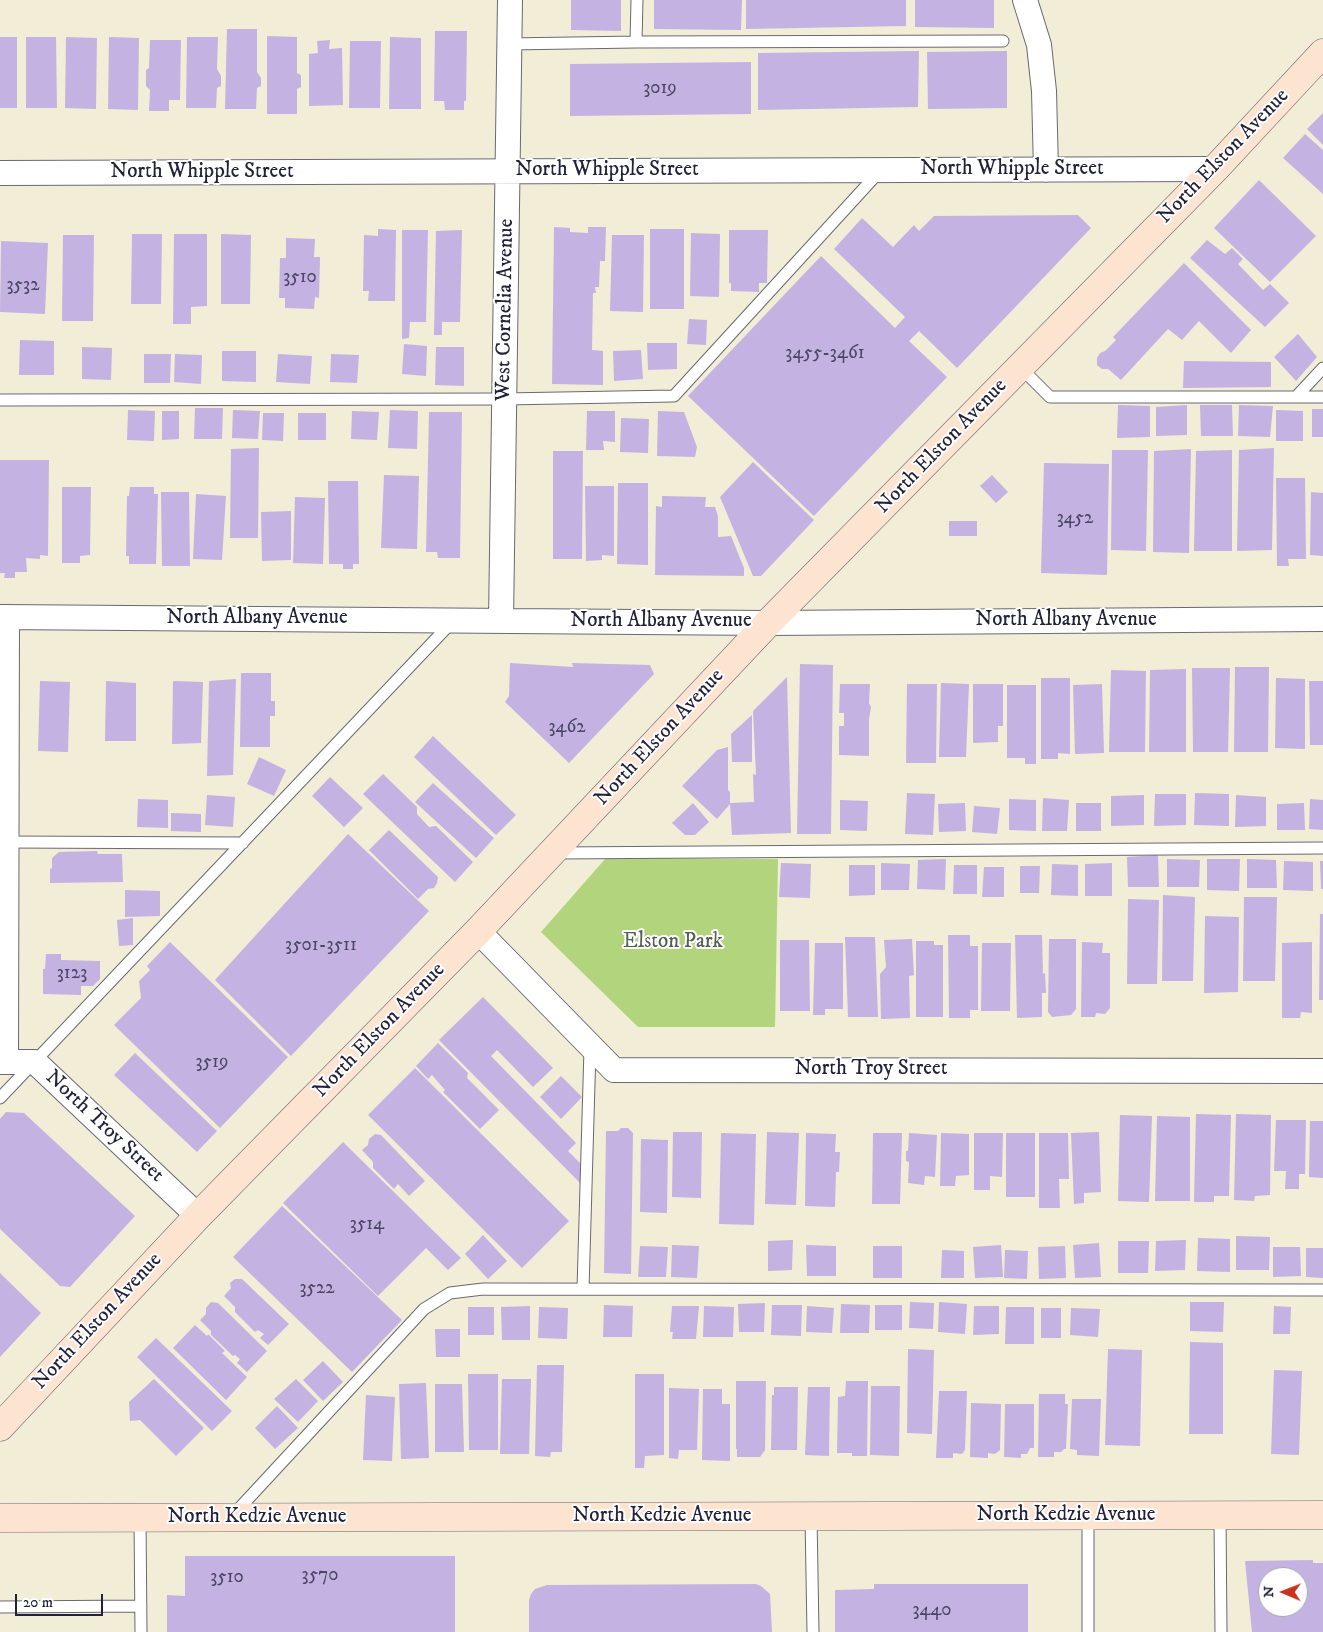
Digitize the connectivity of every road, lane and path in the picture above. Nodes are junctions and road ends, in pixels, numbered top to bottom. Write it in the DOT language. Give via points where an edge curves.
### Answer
graph roads {
  1 [pos="510,0"];
  2 [pos="637,0"];
  3 [pos="1025,0"];
  4 [pos="1003,41"];
  5 [pos="636,42"];
  6 [pos="509,44"];
  7 [pos="1323,53"];
  8 [pos="1215,169"];
  9 [pos="880,170"];
  10 [pos="1046,170"];
  11 [pos="508,172"];
  12 [pos="0,174"];
  13 [pos="1020,367"];
  14 [pos="1323,368"];
  15 [pos="1323,396"];
  16 [pos="1296,397"];
  17 [pos="504,399"];
  18 [pos="0,400"];
  19 [pos="4,617"];
  20 [pos="1323,619"];
  21 [pos="453,620"];
  22 [pos="501,621"];
  23 [pos="768,623"];
  24 [pos="3,842"];
  25 [pos="243,843"];
  26 [pos="1323,848"];
  27 [pos="551,853"];
  28 [pos="478,931"];
  29 [pos="590,1046"];
  30 [pos="3,1062"];
  31 [pos="35,1062"];
  32 [pos="1323,1070"];
  33 [pos="0,1098"];
  34 [pos="198,1216"];
  35 [pos="583,1289"];
  36 [pos="1323,1290"];
  37 [pos="0,1427"];
  38 [pos="1220,1515"];
  39 [pos="1323,1515"];
  40 [pos="810,1516"];
  41 [pos="1088,1516"];
  42 [pos="0,1518"];
  43 [pos="140,1518"];
  44 [pos="230,1518"];
  45 [pos="141,1606"];
  46 [pos="0,1607"];
  47 [pos="141,1632"];
  48 [pos="813,1632"];
  49 [pos="1088,1632"];
  50 [pos="1221,1632"];
  1 -- 6 [label="street, West Cornelia Avenue"];
  2 -- 5 [label="lane"];
  3 -- 10 [label="street" via="1039,45"];
  4 -- 5 [label="lane"];
  5 -- 6 [label="lane"];
  6 -- 11 [label="street, West Cornelia Avenue"];
  7 -- 8 [label="main road, North Elston Avenue"];
  8 -- 10 [label="street, North Whipple Street"];
  8 -- 13 [label="main road, North Elston Avenue"];
  9 -- 10 [label="street, North Whipple Street"];
  9 -- 11 [label="street, North Whipple Street"];
  9 -- 17 [label="lane" via="674,396"];
  11 -- 12 [label="street, North Whipple Street"];
  11 -- 17 [label="street, West Cornelia Avenue"];
  13 -- 16 [label="lane" via="1050,397"];
  13 -- 23 [label="main road, North Elston Avenue"];
  14 -- 16 [label="lane"];
  15 -- 16 [label="lane"];
  17 -- 18 [label="lane"];
  17 -- 22 [label="street, West Cornelia Avenue"];
  19 -- 21 [label="street, North Albany Avenue"];
  19 -- 24 [label="street"];
  20 -- 23 [label="street, North Albany Avenue"];
  21 -- 22 [label="street, North Albany Avenue"];
  21 -- 25 [label="lane"];
  22 -- 23 [label="street, North Albany Avenue"];
  23 -- 27 [label="main road, North Elston Avenue"];
  24 -- 25 [label="lane"];
  24 -- 30 [label="street"];
  25 -- 31 [label="lane"];
  26 -- 27 [label="lane"];
  27 -- 28 [label="main road, North Elston Avenue"];
  28 -- 29 [label="street, North Troy Street"];
  28 -- 34 [label="main road, North Elston Avenue"];
  29 -- 32 [label="street, North Troy Street" via="614,1070"];
  29 -- 35 [label="lane"];
  30 -- 31 [label="street, North Troy Street"];
  31 -- 33 [label="lane"];
  31 -- 34 [label="street, North Troy Street"];
  34 -- 37 [label="main road, North Elston Avenue"];
  35 -- 36 [label="lane"];
  35 -- 44 [label="lane" via="483,1289 450,1293 424,1310"];
  38 -- 39 [label="main road, North Kedzie Avenue"];
  38 -- 41 [label="main road, North Kedzie Avenue"];
  38 -- 50 [label="lane"];
  40 -- 41 [label="main road, North Kedzie Avenue"];
  40 -- 44 [label="main road, North Kedzie Avenue"];
  40 -- 48 [label="lane"];
  41 -- 49 [label="lane"];
  42 -- 43 [label="main road, North Kedzie Avenue"];
  43 -- 44 [label="main road, North Kedzie Avenue"];
  43 -- 45 [label="lane"];
  45 -- 46 [label="lane"];
  45 -- 47 [label="lane"];
}
